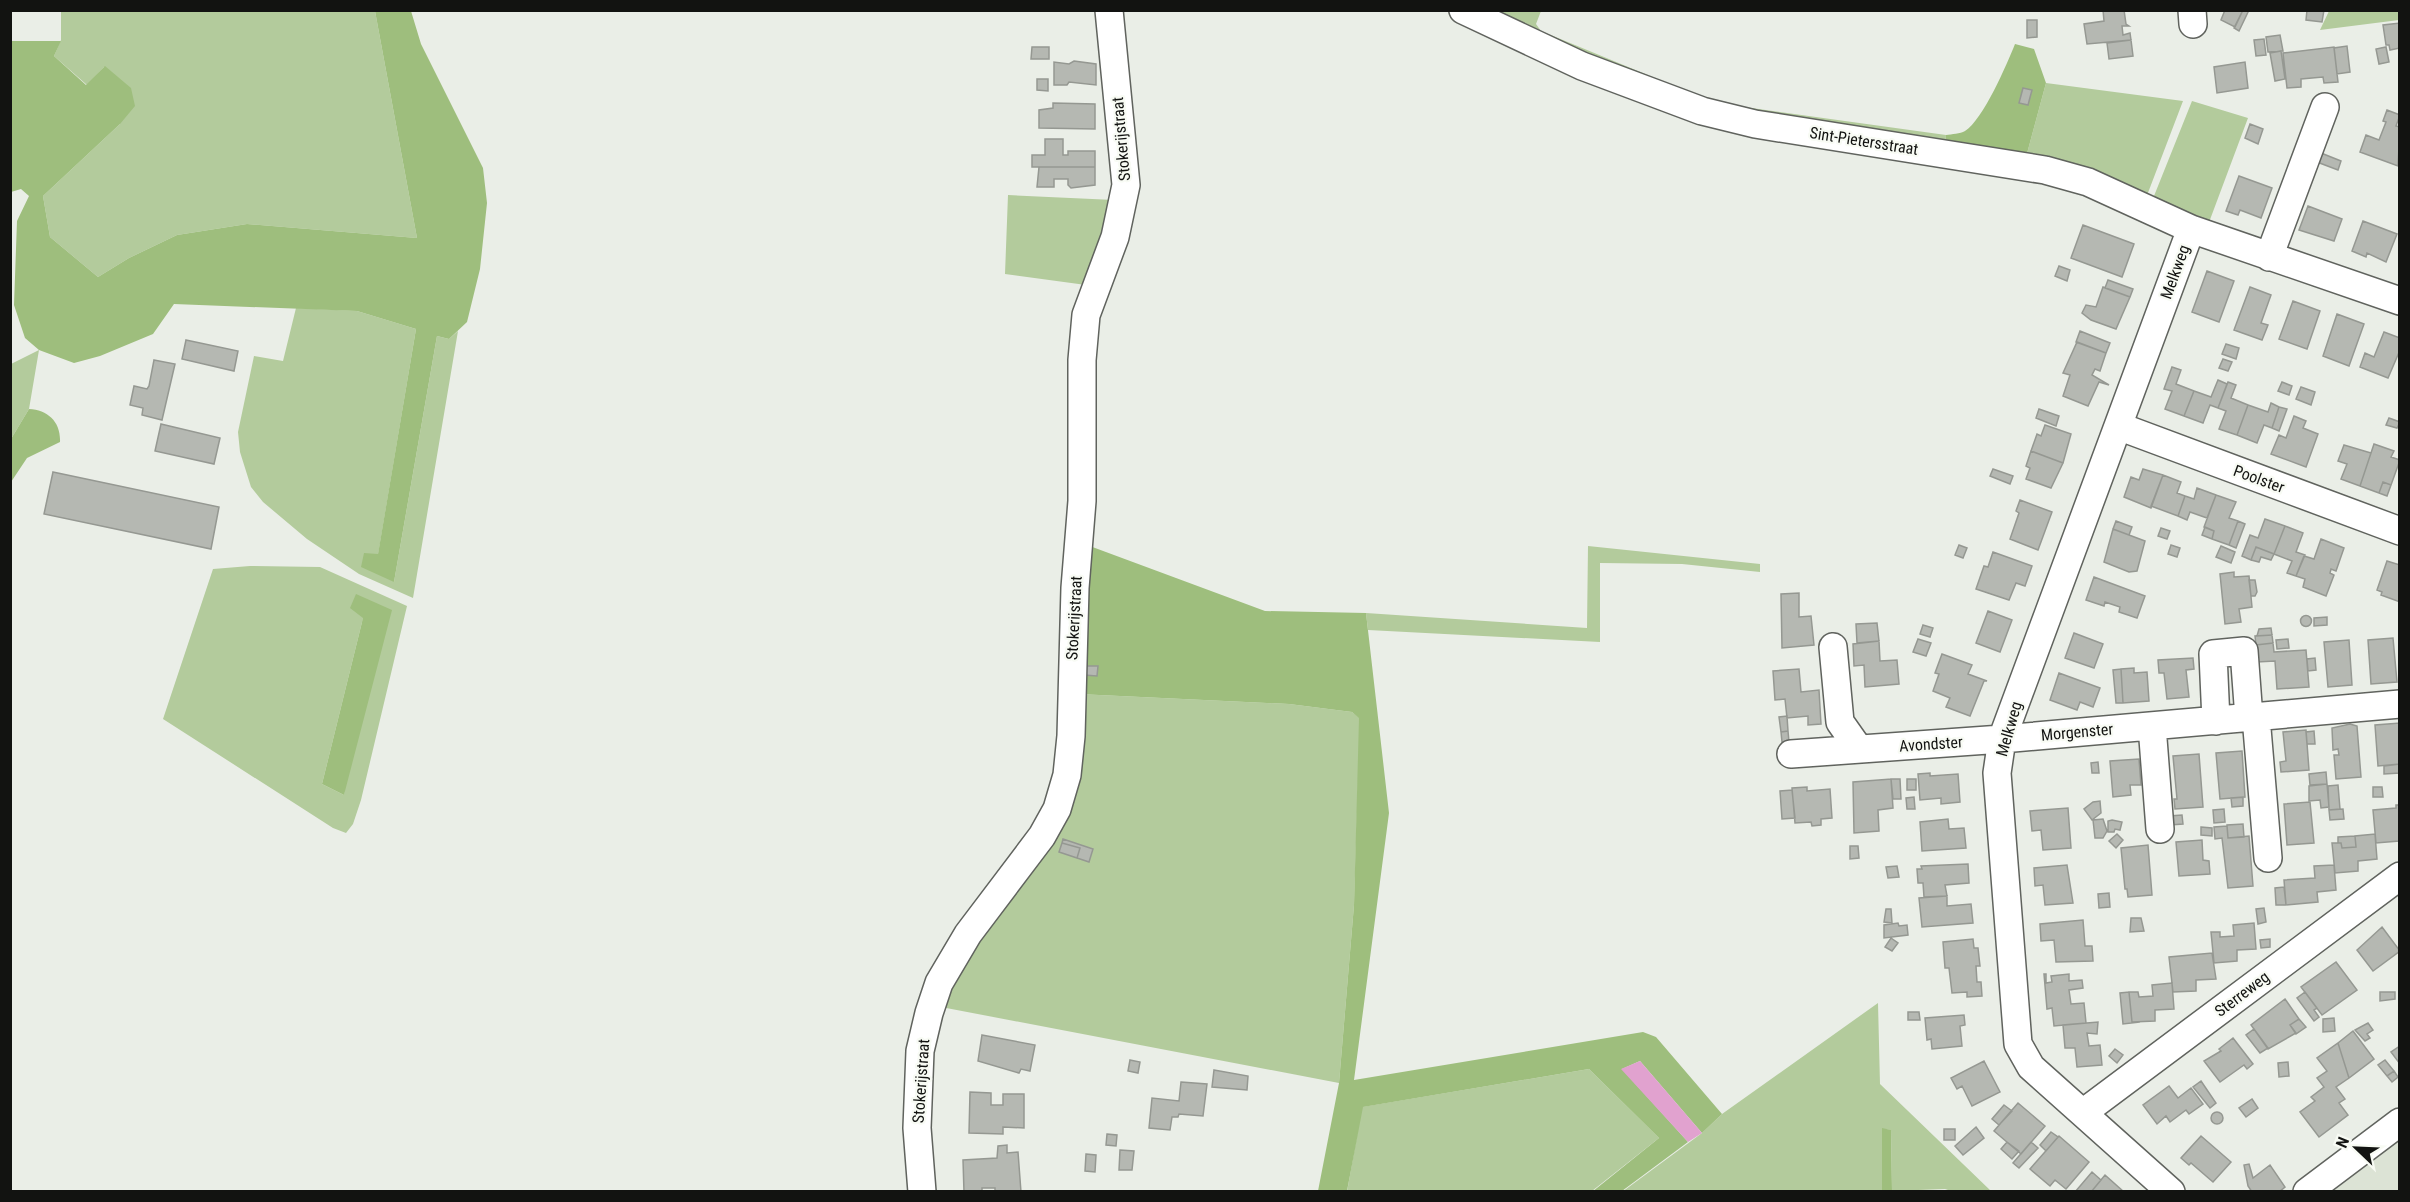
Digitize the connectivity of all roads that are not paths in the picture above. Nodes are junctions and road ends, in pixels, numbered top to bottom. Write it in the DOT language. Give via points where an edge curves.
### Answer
graph roads {
  1 [pos="1109,10"];
  2 [pos="1463,10"];
  3 [pos="2325,107"];
  4 [pos="2191,229"];
  5 [pos="2269,256"];
  6 [pos="2400,301"];
  7 [pos="2118,426"];
  8 [pos="2400,531"];
  9 [pos="1833,647"];
  10 [pos="2400,704"];
  11 [pos="2252,717"];
  12 [pos="2216,721"];
  13 [pos="2152,726"];
  14 [pos="2002,739"];
  15 [pos="1859,749"];
  16 [pos="1791,754"];
  17 [pos="2160,829"];
  18 [pos="2268,858"];
  19 [pos="2400,876"];
  20 [pos="2084,1112"];
  21 [pos="2400,1122"];
  22 [pos="922,1191"];
  23 [pos="2171,1191"];
  24 [pos="2307,1191"];
  1 -- 22 [label="street, Stokerijstraat" via="1126,185 1115,237 1086,315 1082,360 1082,501 1067,775 1057,809 1042,836 968,934 939,983 928,1013 920,1051 917,1128"];
  2 -- 4 [label="street, Sint-Pietersstraat" via="1582,66 1702,111 1755,124 2045,170 2088,182"];
  3 -- 5 [label="street"];
  4 -- 5 [label="street, Sint-Pietersstraat"];
  4 -- 7 [label="street, Melkweg"];
  5 -- 6 [label="street, Sint-Pietersstraat"];
  7 -- 8 [label="street, Poolster"];
  7 -- 14 [label="street, Melkweg"];
  9 -- 15 [label="street" via="1839,722"];
  10 -- 11 [label="street, Morgenster"];
  11 -- 12 [label="street, Morgenster"];
  11 -- 12 [label="street" via="2244,651 2213,654"];
  11 -- 18 [label="street"];
  12 -- 13 [label="street, Morgenster"];
  13 -- 14 [label="street, Morgenster"];
  13 -- 17 [label="street"];
  14 -- 15 [label="street, Avondster"];
  14 -- 20 [label="street, Melkweg" via="1997,773 2018,1044 2031,1067"];
  15 -- 16 [label="street, Avondster"];
  19 -- 20 [label="street, Sterreweg"];
  20 -- 23 [label="street, Melkweg"];
  21 -- 24 [label="street"];
}
